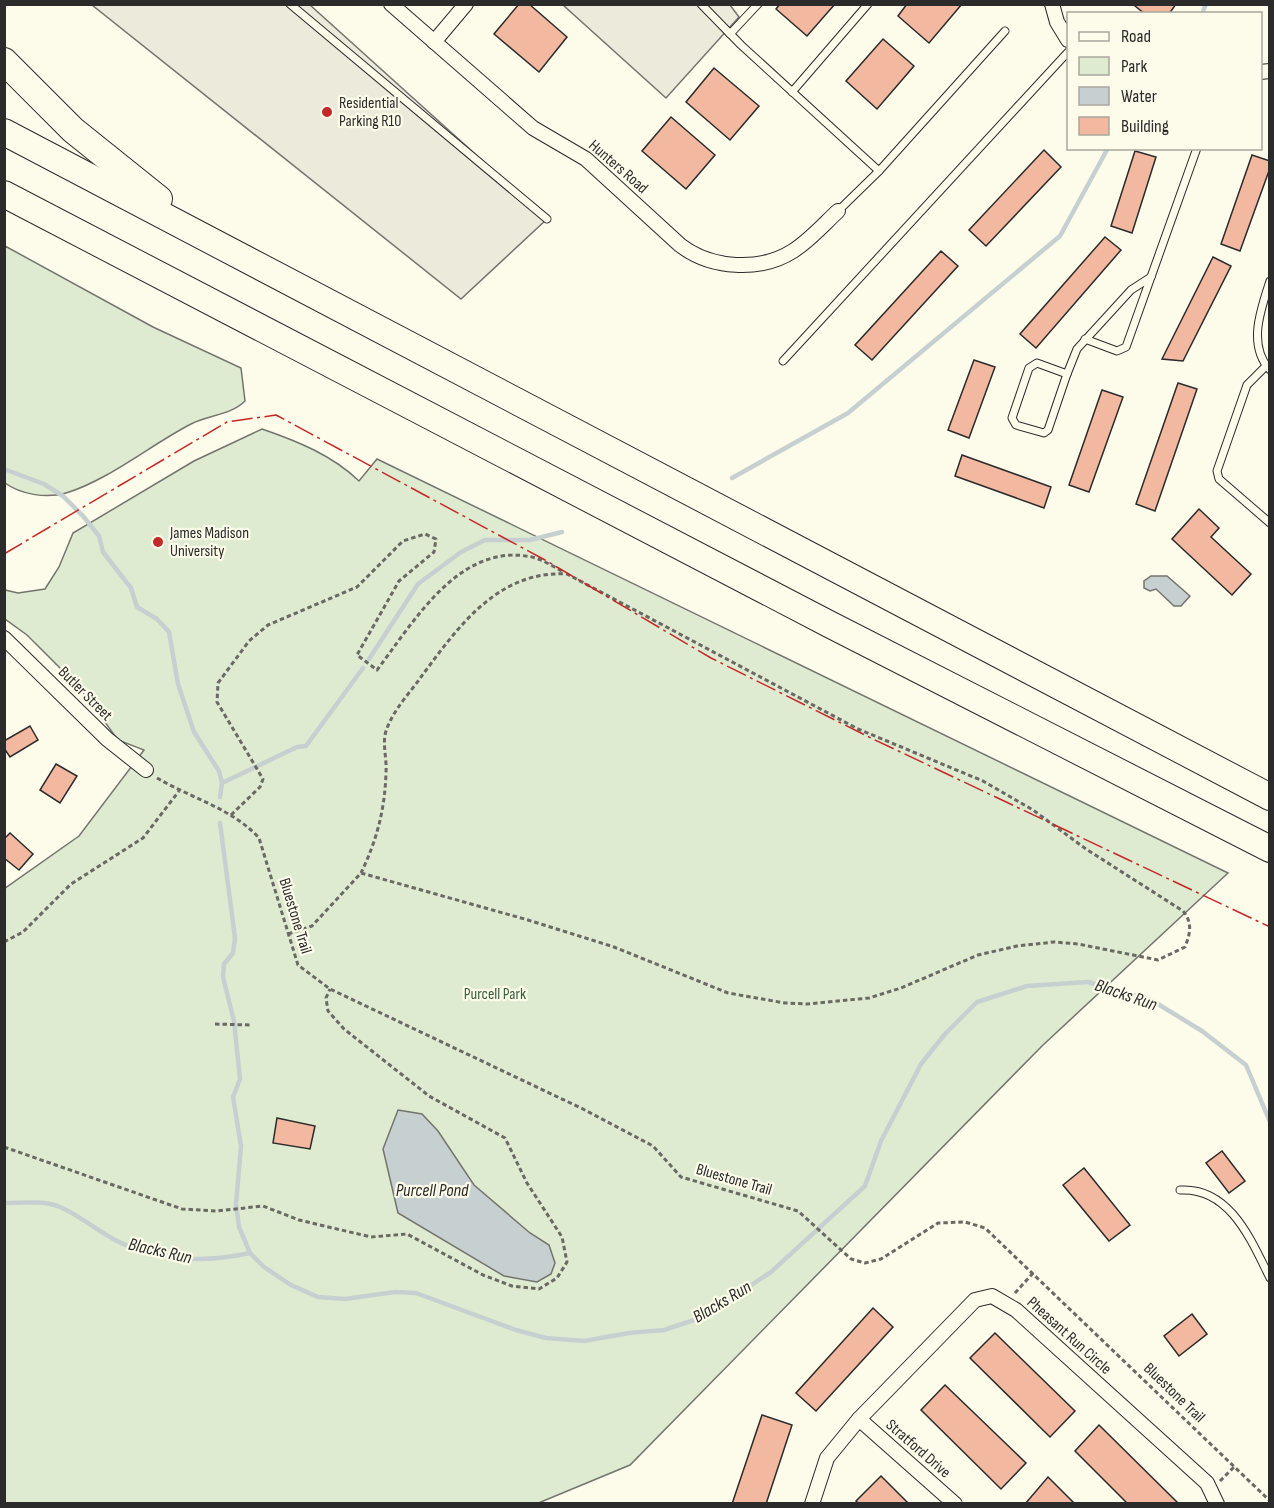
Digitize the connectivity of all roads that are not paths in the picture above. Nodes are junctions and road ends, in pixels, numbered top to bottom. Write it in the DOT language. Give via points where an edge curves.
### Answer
graph roads {
  1 [pos="290,4"];
  2 [pos="391,4"];
  3 [pos="466,4"];
  4 [pos="701,4"];
  5 [pos="758,4"];
  6 [pos="868,4"];
  7 [pos="1052,4"];
  8 [pos="1005,31"];
  9 [pos="730,34"];
  10 [pos="1067,38"];
  11 [pos="434,42"];
  12 [pos="1067,53"];
  13 [pos="4,61"];
  14 [pos="792,92"];
  15 [pos="4,132"];
  16 [pos="1196,150"];
  17 [pos="879,171"];
  18 [pos="4,194"];
  19 [pos="838,211"];
  20 [pos="547,219"];
  21 [pos="257,264"];
  22 [pos="1151,277"];
  23 [pos="1269,281"];
  24 [pos="1268,290"];
  25 [pos="1086,339"];
  26 [pos="783,361"];
  27 [pos="1268,368"];
  28 [pos="1067,374"];
  29 [pos="1269,523"];
  30 [pos="4,638"];
  31 [pos="146,770"];
  32 [pos="1269,797"];
  33 [pos="1269,849"];
  34 [pos="1180,1190"];
  35 [pos="1269,1278"];
  36 [pos="859,1419"];
  37 [pos="812,1503"];
  38 [pos="955,1503"];
  39 [pos="1217,1503"];
  1 -- 20 [label="lane"];
  2 -- 11 [label="street, Hunters Road"];
  3 -- 11 [label="street"];
  4 -- 9 [label="lane"];
  5 -- 9 [label="lane"];
  6 -- 14 [label="lane"];
  7 -- 10 [label="street"];
  8 -- 17 [label="lane"];
  9 -- 14 [label="lane"];
  11 -- 19 [label="street, Hunters Road" via="533,128 586,159 682,247 697,256 736,265 771,260 794,250"];
  12 -- 26 [label="lane"];
  13 -- 21 [label="highway" via="117,168"];
  14 -- 17 [label="lane"];
  15 -- 21 [label="highway"];
  16 -- 22 [label="lane"];
  17 -- 19 [label="lane"];
  18 -- 33 [label="highway"];
  21 -- 32 [label="highway"];
  22 -- 25 [label="lane" via="1131,290"];
  22 -- 25 [label="lane" via="1126,347 1117,351"];
  23 -- 24 [label="lane"];
  24 -- 27 [label="lane" via="1256,329"];
  25 -- 28 [label="lane" via="1073,354"];
  27 -- 29 [label="lane" via="1247,385 1216,471 1219,479"];
  28 -- 28 [label="lane" via="1047,432 1013,421 1012,414 1030,366 1037,363"];
  30 -- 31 [label="street, Butler Street" via="107,739"];
  34 -- 35 [label="lane" via="1198,1190 1227,1207"];
  36 -- 37 [label="street, Pheasant Run Circle" via="827,1458"];
  36 -- 38 [label="street, Stratford Drive"];
  36 -- 39 [label="street, Pheasant Run Circle" via="975,1300 992,1296 1016,1310 1207,1483"];
}
